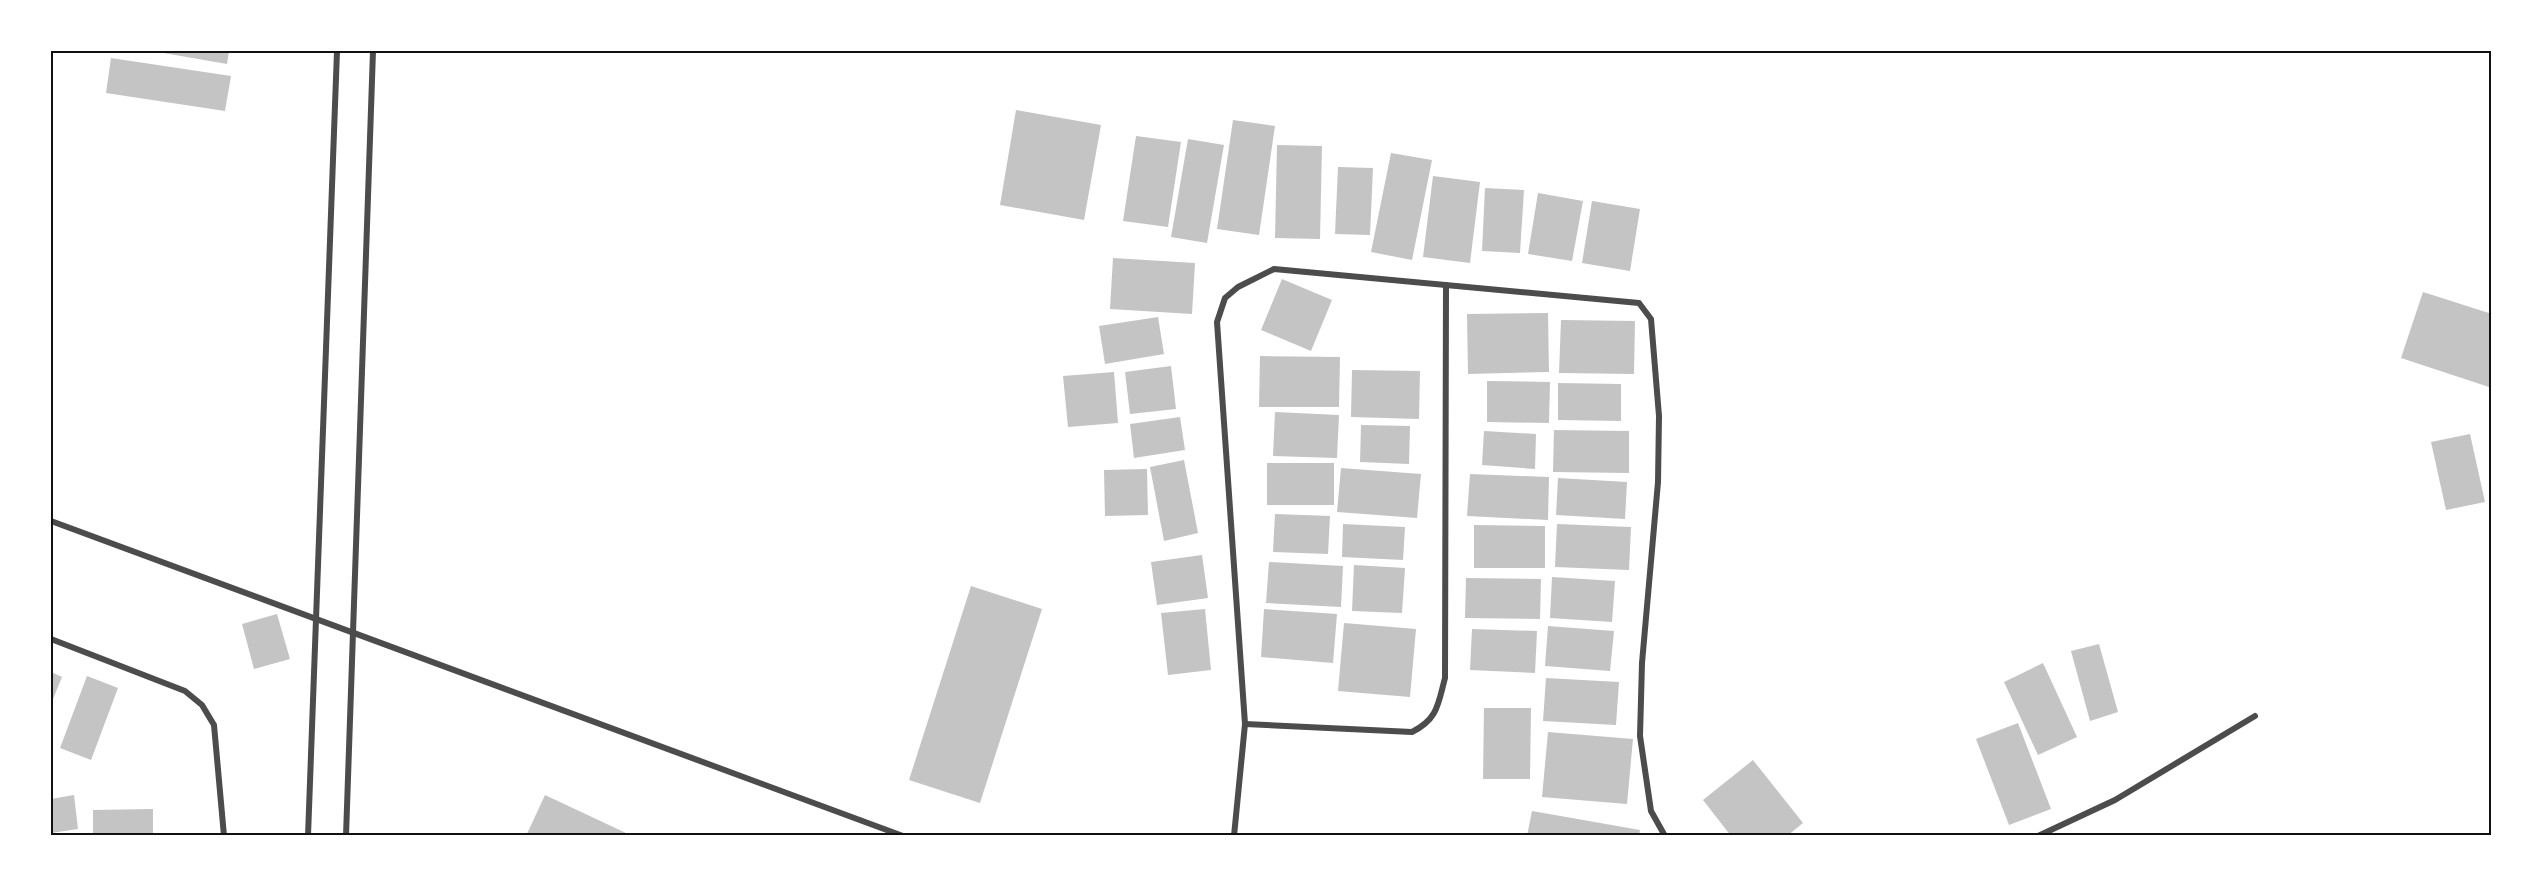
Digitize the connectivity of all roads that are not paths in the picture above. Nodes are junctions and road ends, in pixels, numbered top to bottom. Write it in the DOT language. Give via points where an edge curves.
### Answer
graph roads {
  1 [pos="337,51"];
  2 [pos="373,51"];
  3 [pos="1446,285"];
  4 [pos="51,521"];
  5 [pos="317,621"];
  6 [pos="352,634"];
  7 [pos="51,639"];
  8 [pos="2255,716"];
  9 [pos="1245,724"];
  10 [pos="224,836"];
  11 [pos="308,836"];
  12 [pos="346,836"];
  13 [pos="903,836"];
  14 [pos="1234,836"];
  15 [pos="1665,836"];
  16 [pos="2038,836"];
  1 -- 5 [label="street"];
  2 -- 6 [label="street"];
  3 -- 9 [label="street" via="1445,678 1436,712 1412,732"];
  3 -- 9 [label="street" via="1274,269 1225,298 1217,322"];
  3 -- 15 [label="street" via="1639,303 1652,320 1659,416 1658,482 1642,663 1640,736 1651,811"];
  4 -- 5 [label="street"];
  5 -- 6 [label="street"];
  5 -- 11 [label="street"];
  6 -- 12 [label="street"];
  6 -- 13 [label="street"];
  7 -- 10 [label="street" via="185,691 202,705 214,724"];
  8 -- 16 [label="street" via="2115,800"];
  9 -- 14 [label="street"];
}
